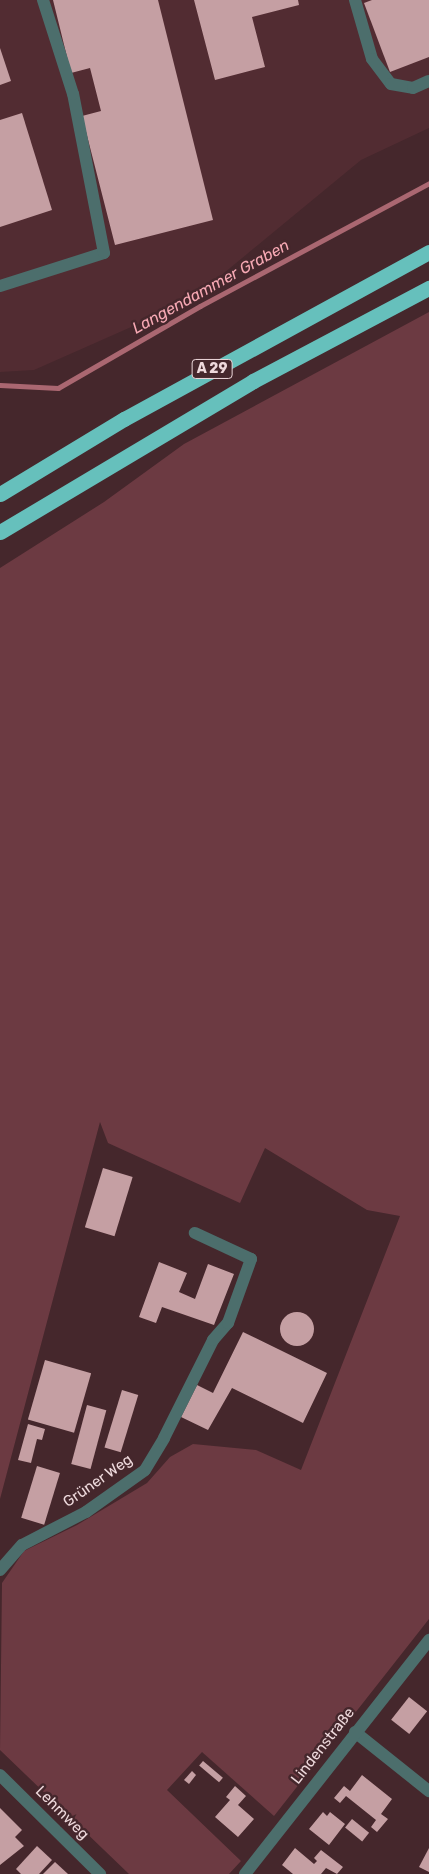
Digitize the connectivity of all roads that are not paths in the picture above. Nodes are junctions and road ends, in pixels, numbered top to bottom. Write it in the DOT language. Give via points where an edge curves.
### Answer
graph roads {
  1 [pos="43,0"];
  2 [pos="354,0"];
  3 [pos="429,81"];
  4 [pos="429,252"];
  5 [pos="0,286"];
  6 [pos="429,288"];
  7 [pos="0,494"];
  8 [pos="0,532"];
  9 [pos="195,1233"];
  10 [pos="0,1570"];
  11 [pos="429,1640"];
  12 [pos="355,1732"];
  13 [pos="0,1775"];
  14 [pos="429,1790"];
  15 [pos="100,1874"];
  16 [pos="245,1874"];
  1 -- 5 [label="street" via="73,94 104,252"];
  2 -- 3 [label="street" via="372,59 390,84 413,88"];
  4 -- 7 [label="highway, A 29" via="124,419"];
  6 -- 8 [label="highway, A 29" via="253,381"];
  9 -- 10 [label="street, Grüner Weg" via="250,1258 228,1323 213,1340 145,1470 86,1512 22,1545"];
  11 -- 12 [label="street, Lindenstraße"];
  12 -- 14 [label="street"];
  12 -- 16 [label="street, Lindenstraße"];
  13 -- 15 [label="street, Lehmweg"];
}
